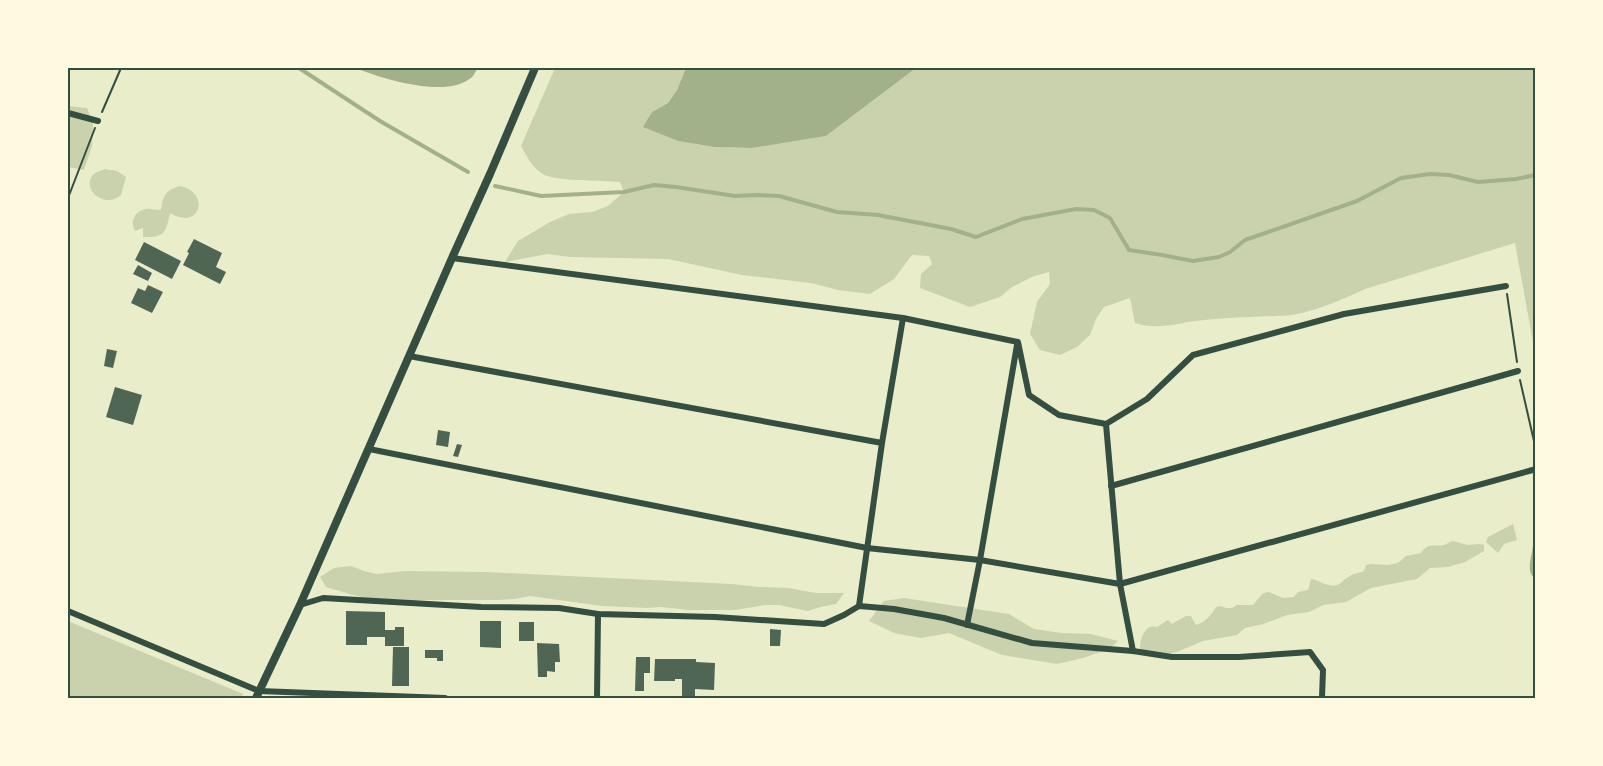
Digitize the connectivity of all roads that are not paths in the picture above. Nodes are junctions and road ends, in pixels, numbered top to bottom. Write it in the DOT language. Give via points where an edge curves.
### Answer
graph roads {
  1 [pos="535,68"];
  2 [pos="68,113"];
  3 [pos="98,121"];
  4 [pos="452,258"];
  5 [pos="1506,286"];
  6 [pos="903,318"];
  7 [pos="1018,342"];
  8 [pos="409,356"];
  9 [pos="1518,371"];
  10 [pos="1106,424"];
  11 [pos="882,443"];
  12 [pos="369,450"];
  13 [pos="1536,469"];
  14 [pos="1111,486"];
  15 [pos="867,548"];
  16 [pos="980,560"];
  17 [pos="1120,584"];
  18 [pos="300,604"];
  19 [pos="859,606"];
  20 [pos="68,611"];
  21 [pos="597,614"];
  22 [pos="967,625"];
  23 [pos="1133,651"];
  24 [pos="257,695"];
  25 [pos="445,699"];
  26 [pos="597,699"];
  27 [pos="1322,699"];
  1 -- 4 [label="main road"];
  2 -- 3 [label="street"];
  4 -- 6 [label="street"];
  4 -- 8 [label="main road"];
  5 -- 10 [label="street" via="1344,314 1193,355 1147,399"];
  6 -- 7 [label="street"];
  6 -- 11 [label="street"];
  7 -- 10 [label="street" via="1029,395 1059,415"];
  7 -- 16 [label="street"];
  8 -- 11 [label="street"];
  8 -- 12 [label="main road"];
  9 -- 14 [label="street"];
  10 -- 14 [label="street"];
  11 -- 15 [label="street"];
  12 -- 15 [label="street"];
  12 -- 18 [label="main road"];
  13 -- 17 [label="street"];
  14 -- 17 [label="street"];
  15 -- 16 [label="street"];
  15 -- 19 [label="street"];
  16 -- 17 [label="street"];
  16 -- 22 [label="street"];
  17 -- 23 [label="street"];
  18 -- 21 [label="street" via="323,598 559,608"];
  18 -- 24 [label="main road"];
  19 -- 21 [label="street" via="824,624 715,616"];
  19 -- 22 [label="street" via="894,609"];
  20 -- 24 [label="street"];
  21 -- 26 [label="street"];
  22 -- 23 [label="street" via="1032,643"];
  23 -- 27 [label="street" via="1172,657 1310,652 1323,670"];
  24 -- 25 [label="street"];
}
